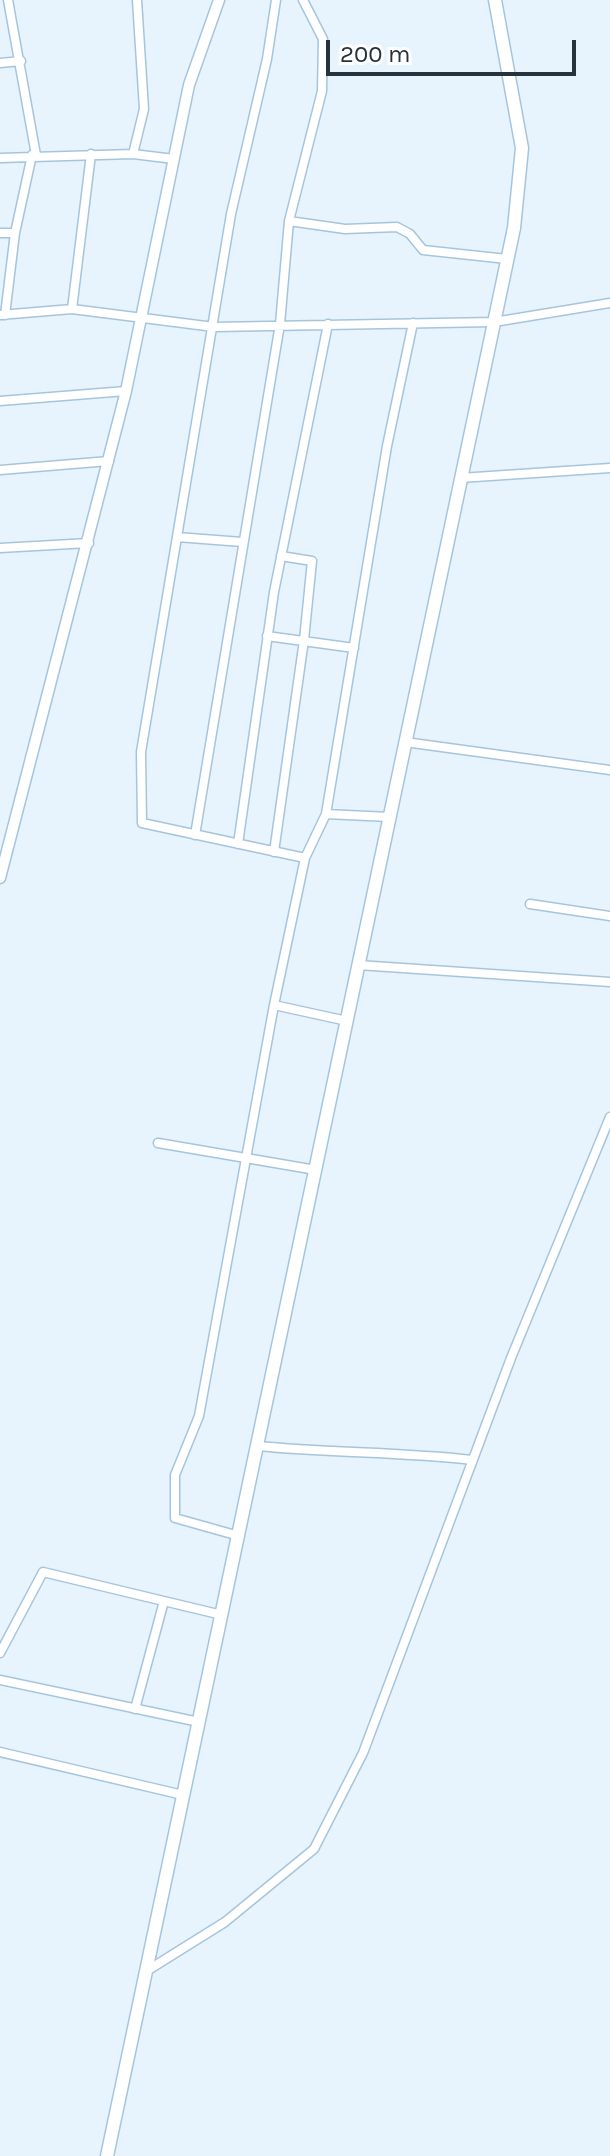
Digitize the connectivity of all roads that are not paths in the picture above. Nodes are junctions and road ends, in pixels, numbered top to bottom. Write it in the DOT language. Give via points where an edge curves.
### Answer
graph roads {
  1 [pos="8,0"];
  2 [pos="137,0"];
  3 [pos="219,0"];
  4 [pos="276,0"];
  5 [pos="303,0"];
  6 [pos="495,0"];
  7 [pos="21,61"];
  8 [pos="0,63"];
  9 [pos="91,154"];
  10 [pos="133,154"];
  11 [pos="34,155"];
  12 [pos="0,158"];
  13 [pos="174,159"];
  14 [pos="289,221"];
  15 [pos="0,233"];
  16 [pos="15,233"];
  17 [pos="507,259"];
  18 [pos="610,303"];
  19 [pos="72,309"];
  20 [pos="2,315"];
  21 [pos="141,319"];
  22 [pos="494,322"];
  23 [pos="413,323"];
  24 [pos="280,324"];
  25 [pos="328,324"];
  26 [pos="214,327"];
  27 [pos="126,391"];
  28 [pos="0,401"];
  29 [pos="109,461"];
  30 [pos="610,468"];
  31 [pos="0,470"];
  32 [pos="460,478"];
  33 [pos="177,537"];
  34 [pos="242,542"];
  35 [pos="89,543"];
  36 [pos="0,548"];
  37 [pos="281,556"];
  38 [pos="267,636"];
  39 [pos="304,640"];
  40 [pos="354,648"];
  41 [pos="405,742"];
  42 [pos="609,769"];
  43 [pos="326,814"];
  44 [pos="389,817"];
  45 [pos="195,835"];
  46 [pos="238,844"];
  47 [pos="274,852"];
  48 [pos="305,858"];
  49 [pos="0,878"];
  50 [pos="530,904"];
  51 [pos="610,916"];
  52 [pos="358,965"];
  53 [pos="610,982"];
  54 [pos="274,1005"];
  55 [pos="347,1021"];
  56 [pos="610,1117"];
  57 [pos="158,1143"];
  58 [pos="247,1156"];
  59 [pos="316,1170"];
  60 [pos="258,1446"];
  61 [pos="472,1460"];
  62 [pos="239,1536"];
  63 [pos="164,1601"];
  64 [pos="222,1615"];
  65 [pos="0,1653"];
  66 [pos="0,1680"];
  67 [pos="135,1709"];
  68 [pos="199,1722"];
  69 [pos="0,1752"];
  70 [pos="183,1795"];
  71 [pos="145,1973"];
  72 [pos="107,2156"];
  1 -- 7 [label="street"];
  2 -- 10 [label="street" via="144,109"];
  3 -- 13 [label="street" via="189,85"];
  4 -- 26 [label="street" via="231,214"];
  5 -- 14 [label="street" via="323,39 322,91"];
  6 -- 17 [label="main road" via="522,148"];
  7 -- 8 [label="street"];
  7 -- 11 [label="street"];
  9 -- 10 [label="street"];
  9 -- 11 [label="street"];
  9 -- 19 [label="street"];
  10 -- 13 [label="street"];
  11 -- 12 [label="street"];
  11 -- 16 [label="street"];
  13 -- 21 [label="street"];
  14 -- 17 [label="street" via="345,229 397,227 423,250"];
  14 -- 24 [label="street"];
  15 -- 16 [label="street"];
  16 -- 20 [label="street"];
  17 -- 22 [label="main road"];
  18 -- 22 [label="street"];
  19 -- 20 [label="street"];
  19 -- 21 [label="street"];
  21 -- 26 [label="street"];
  21 -- 27 [label="street"];
  22 -- 23 [label="street"];
  22 -- 32 [label="main road"];
  23 -- 25 [label="street"];
  23 -- 40 [label="street"];
  24 -- 25 [label="street"];
  24 -- 26 [label="street"];
  24 -- 34 [label="street"];
  25 -- 37 [label="street"];
  26 -- 33 [label="street"];
  27 -- 28 [label="street"];
  27 -- 29 [label="street"];
  29 -- 31 [label="street"];
  29 -- 35 [label="street"];
  30 -- 32 [label="street"];
  32 -- 41 [label="main road"];
  33 -- 34 [label="street"];
  33 -- 45 [label="street" via="141,752 142,823"];
  34 -- 45 [label="street"];
  35 -- 36 [label="street"];
  35 -- 49 [label="street"];
  37 -- 38 [label="street"];
  37 -- 39 [label="street" via="312,561"];
  38 -- 39 [label="street"];
  38 -- 46 [label="street"];
  39 -- 40 [label="street"];
  39 -- 47 [label="street"];
  40 -- 43 [label="street"];
  41 -- 42 [label="street"];
  41 -- 44 [label="main road"];
  43 -- 44 [label="street"];
  43 -- 48 [label="street"];
  44 -- 52 [label="main road"];
  45 -- 46 [label="street"];
  46 -- 47 [label="street"];
  47 -- 48 [label="street"];
  48 -- 54 [label="street"];
  50 -- 51 [label="street"];
  52 -- 53 [label="street"];
  52 -- 55 [label="main road"];
  54 -- 55 [label="street"];
  54 -- 58 [label="street"];
  55 -- 59 [label="main road"];
  56 -- 61 [label="street"];
  57 -- 58 [label="street"];
  58 -- 59 [label="street"];
  58 -- 62 [label="street" via="199,1416 175,1475 175,1518"];
  59 -- 60 [label="main road"];
  60 -- 61 [label="street"];
  60 -- 62 [label="main road"];
  61 -- 71 [label="street" via="363,1753 314,1849 225,1922"];
  62 -- 64 [label="main road"];
  63 -- 64 [label="street"];
  63 -- 65 [label="street" via="43,1572"];
  63 -- 67 [label="street"];
  64 -- 68 [label="main road"];
  66 -- 67 [label="street"];
  67 -- 68 [label="street"];
  68 -- 70 [label="main road"];
  69 -- 70 [label="street"];
  70 -- 71 [label="main road"];
  71 -- 72 [label="main road"];
}
